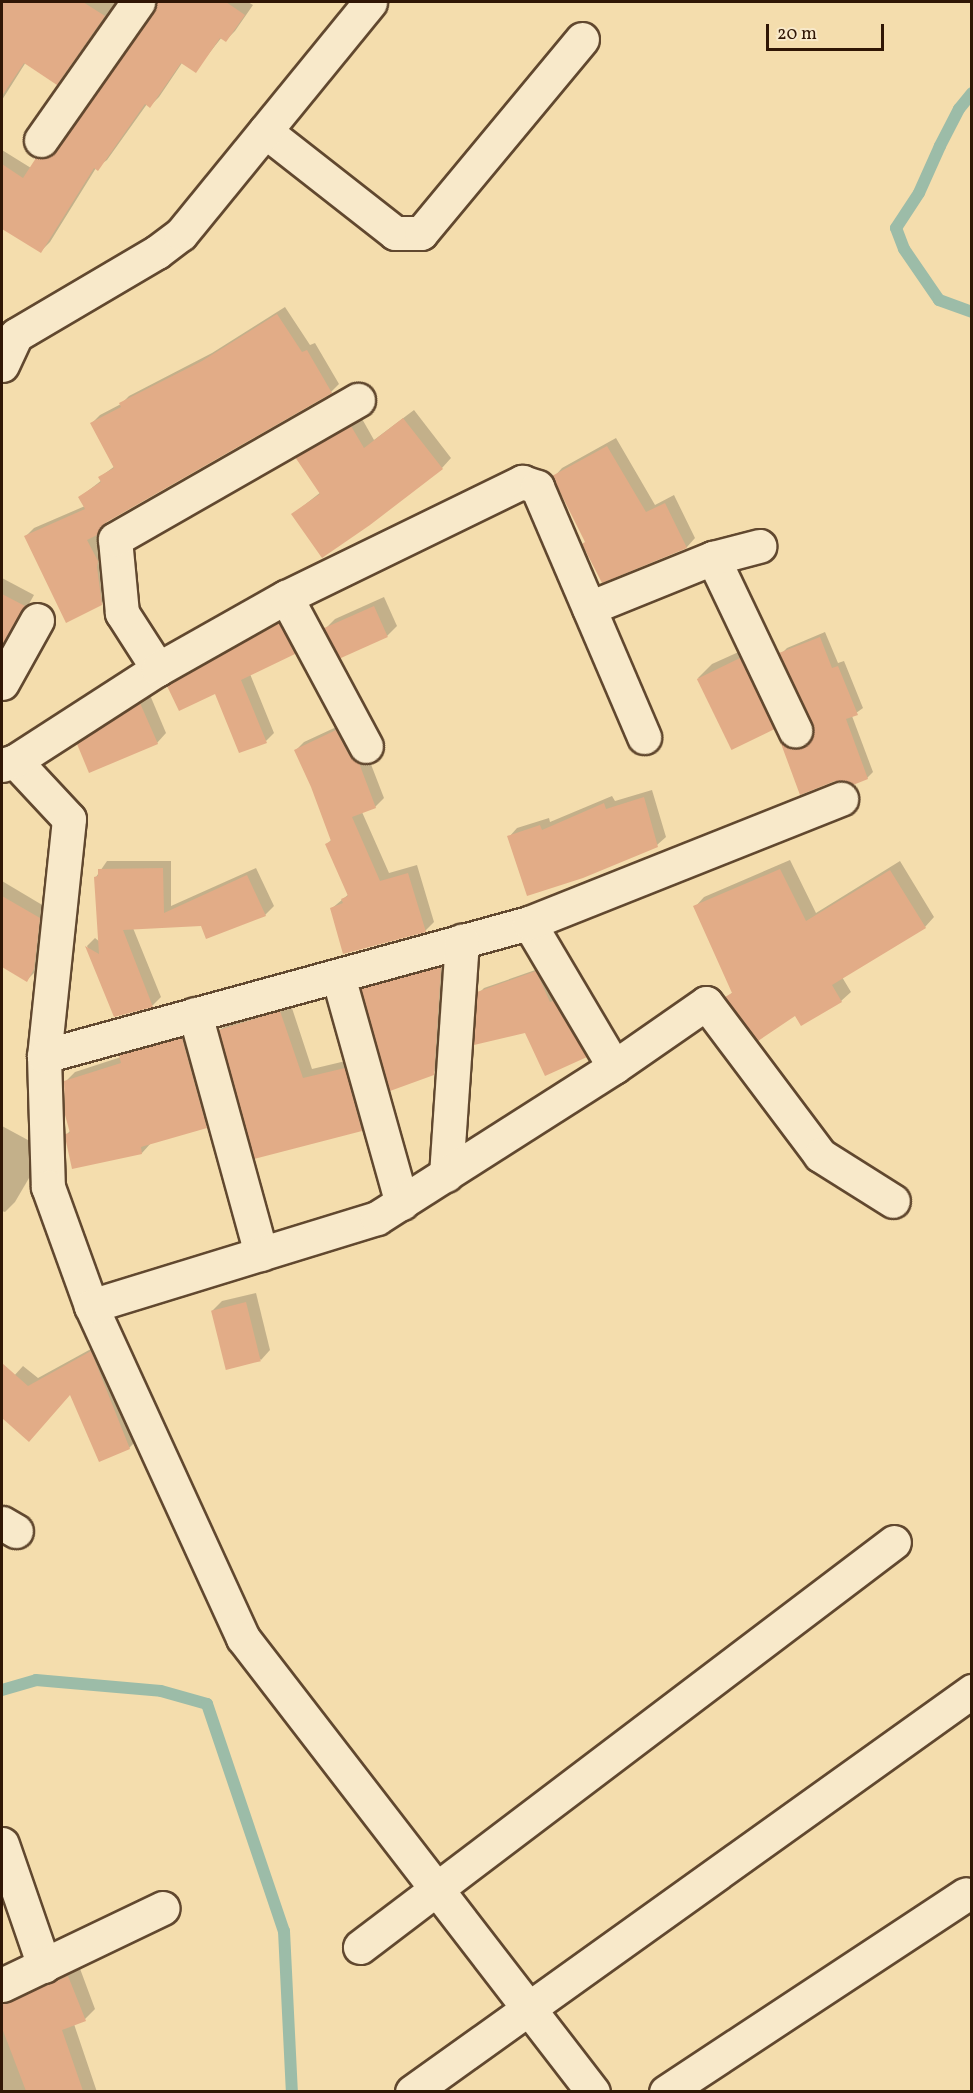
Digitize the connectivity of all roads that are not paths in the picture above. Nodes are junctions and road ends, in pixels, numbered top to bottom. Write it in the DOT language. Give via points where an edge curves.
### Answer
graph roads {
  1 [pos="138,2"];
  2 [pos="370,2"];
  3 [pos="582,39"];
  4 [pos="266,131"];
  5 [pos="41,140"];
  6 [pos="2,364"];
  7 [pos="358,400"];
  8 [pos="759,546"];
  9 [pos="713,558"];
  10 [pos="286,597"];
  11 [pos="589,608"];
  12 [pos="37,620"];
  13 [pos="158,669"];
  14 [pos="2,683"];
  15 [pos="795,730"];
  16 [pos="644,737"];
  17 [pos="366,746"];
  18 [pos="8,763"];
  19 [pos="841,798"];
  20 [pos="529,923"];
  21 [pos="462,941"];
  22 [pos="338,975"];
  23 [pos="195,1014"];
  24 [pos="44,1056"];
  25 [pos="614,1067"];
  26 [pos="446,1174"];
  27 [pos="893,1201"];
  28 [pos="402,1203"];
  29 [pos="261,1254"];
  30 [pos="91,1306"];
  31 [pos="894,1542"];
  32 [pos="972,1691"];
  33 [pos="2,1844"];
  34 [pos="437,1888"];
  35 [pos="966,1894"];
  36 [pos="163,1908"];
  37 [pos="360,1947"];
  38 [pos="44,1966"];
  39 [pos="2,1985"];
  40 [pos="528,2008"];
  41 [pos="412,2091"];
  42 [pos="593,2091"];
  43 [pos="666,2091"];
  1 -- 5 [label="street"];
  2 -- 4 [label="street"];
  3 -- 4 [label="street" via="421,233 395,233"];
  4 -- 6 [label="street" via="181,234 16,334"];
  7 -- 13 [label="street" via="115,539 122,613"];
  8 -- 9 [label="street"];
  9 -- 11 [label="street"];
  9 -- 15 [label="street"];
  10 -- 11 [label="street" via="522,482 537,487"];
  10 -- 13 [label="street"];
  10 -- 17 [label="street"];
  11 -- 16 [label="street"];
  12 -- 14 [label="street"];
  13 -- 18 [label="street"];
  18 -- 24 [label="street" via="69,819"];
  19 -- 20 [label="street"];
  20 -- 21 [label="street"];
  20 -- 25 [label="street"];
  21 -- 22 [label="street"];
  21 -- 26 [label="street"];
  22 -- 23 [label="street"];
  22 -- 28 [label="street"];
  23 -- 24 [label="street"];
  23 -- 29 [label="street"];
  24 -- 30 [label="street" via="48,1187"];
  25 -- 26 [label="street"];
  25 -- 27 [label="street" via="706,1003 820,1155"];
  26 -- 28 [label="street"];
  28 -- 29 [label="street" via="377,1218"];
  29 -- 30 [label="street"];
  30 -- 34 [label="street" via="243,1638"];
  31 -- 34 [label="street"];
  32 -- 40 [label="street"];
  33 -- 38 [label="street"];
  34 -- 37 [label="street"];
  34 -- 40 [label="street"];
  35 -- 43 [label="street"];
  36 -- 38 [label="street"];
  38 -- 39 [label="street"];
  40 -- 41 [label="street"];
  40 -- 42 [label="street"];
}
